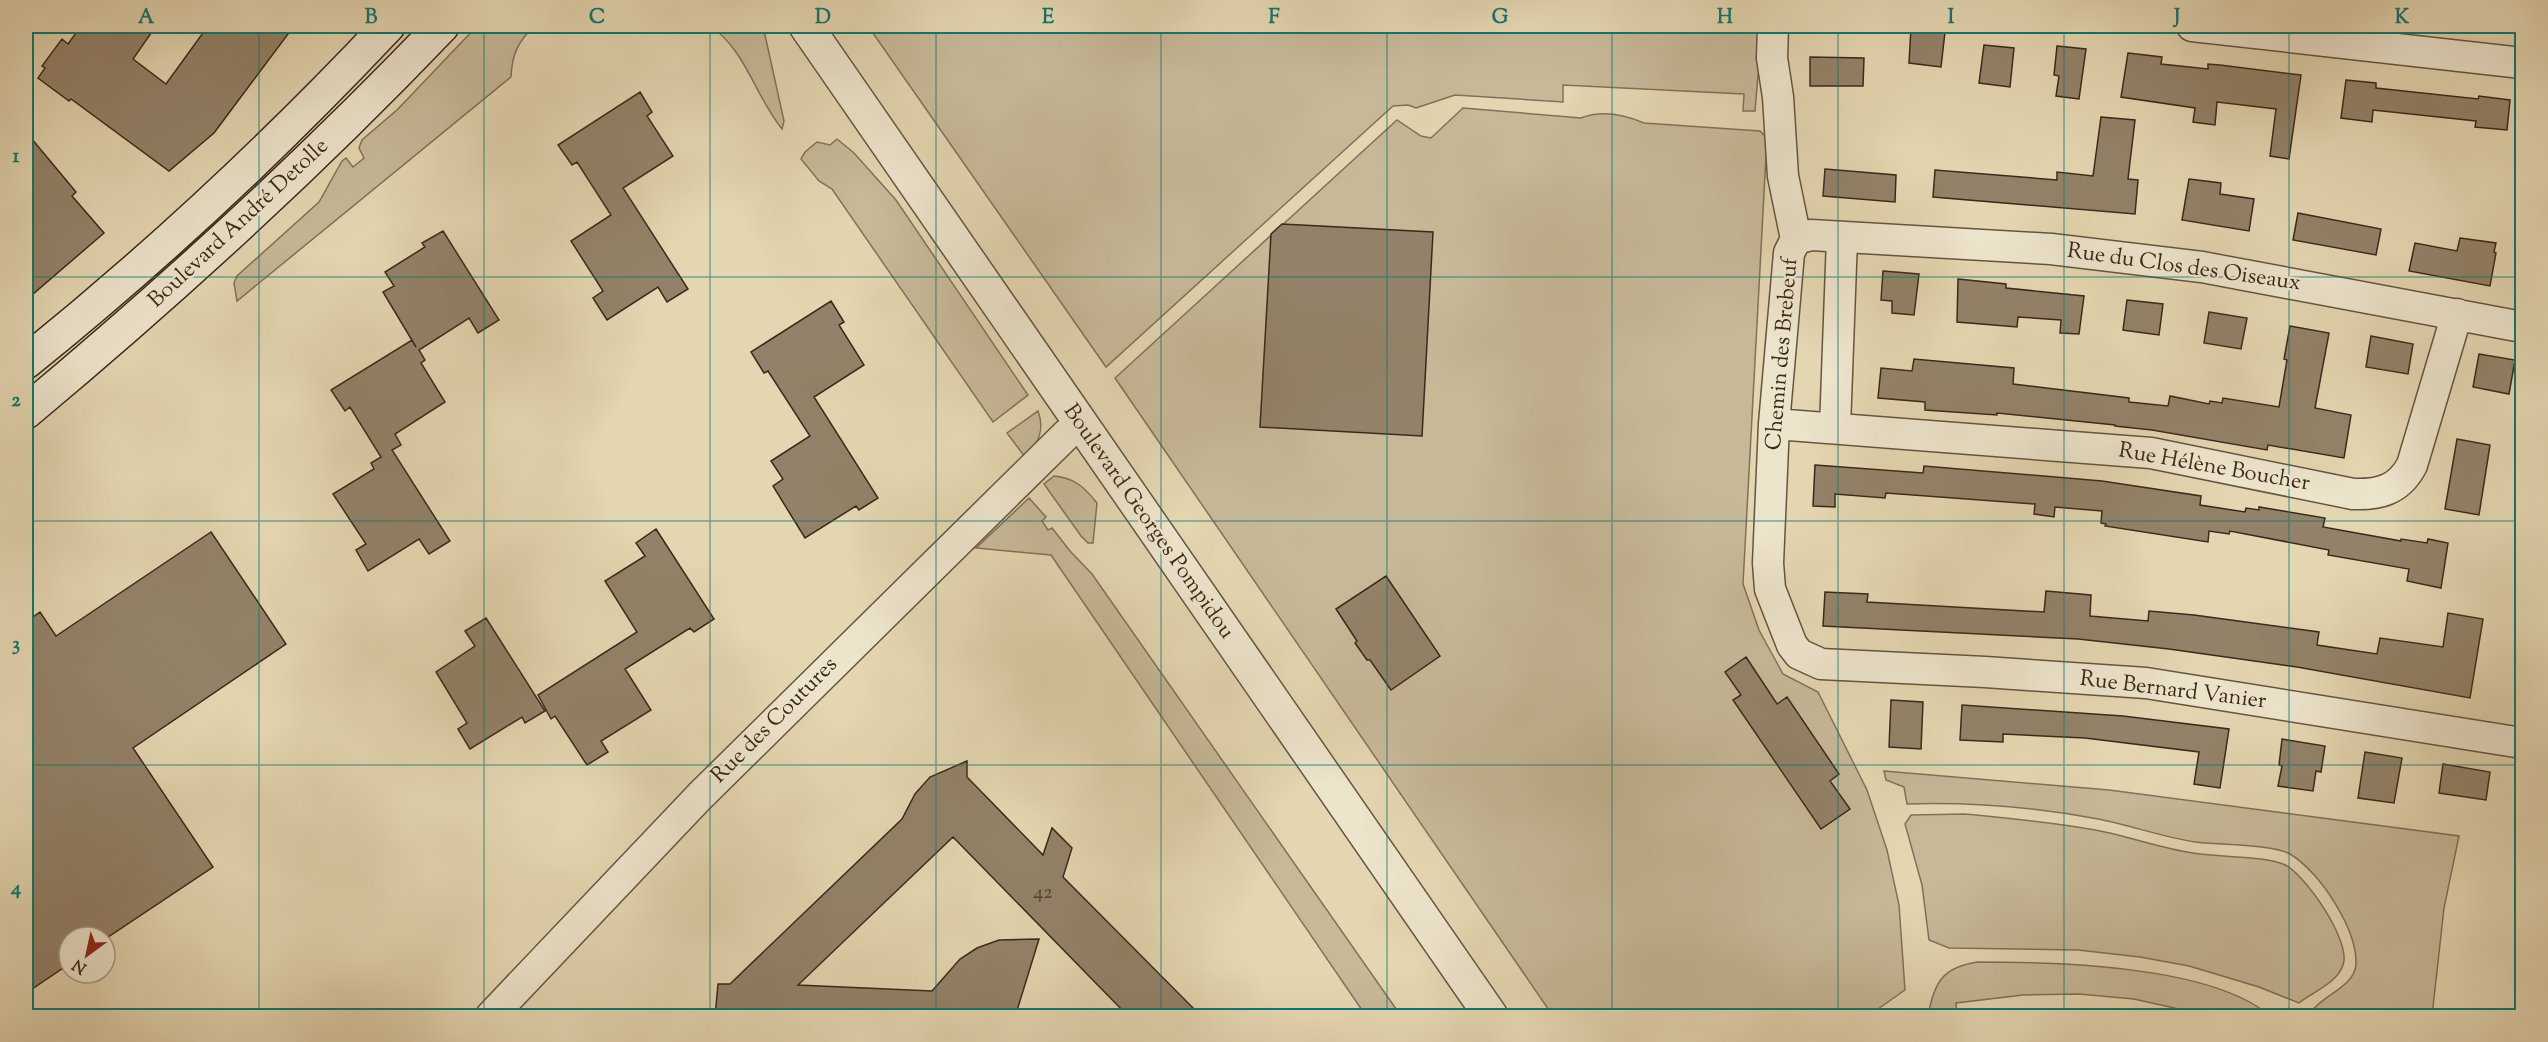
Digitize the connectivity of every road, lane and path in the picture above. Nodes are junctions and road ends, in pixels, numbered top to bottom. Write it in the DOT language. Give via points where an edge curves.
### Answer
graph roads {
  1 [pos="388,26"];
  2 [pos="442,26"];
  3 [pos="786,26"];
  4 [pos="806,26"];
  5 [pos="1773,26"];
  6 [pos="2192,26"];
  7 [pos="2523,63"];
  8 [pos="1842,238"];
  9 [pos="1796,239"];
  10 [pos="2457,314"];
  11 [pos="2523,327"];
  12 [pos="26,362"];
  13 [pos="26,412"];
  14 [pos="1774,424"];
  15 [pos="1835,428"];
  16 [pos="1067,434"];
  17 [pos="1821,664"];
  18 [pos="2523,743"];
  19 [pos="491,1017"];
  20 [pos="1467,1017"];
  21 [pos="1491,1017"];
  1 -- 12 [label="street, Boulevard André Detolle" via="311,107 114,291"];
  2 -- 13 [label="street, Boulevard André Detolle" via="181,280"];
  3 -- 16 [label="street, Boulevard Georges Pompidou"];
  4 -- 21 [label="street, Boulevard Georges Pompidou"];
  5 -- 9 [label="street, Chemin des Brebeuf" via="1772,58 1783,176"];
  6 -- 7 [label="street"];
  8 -- 9 [label="street, Rue du Clos des Oiseaux" via="1811,235"];
  8 -- 10 [label="street, Rue du Clos des Oiseaux" via="2051,249 2191,265"];
  8 -- 15 [label="street"];
  9 -- 14 [label="street, Chemin des Brebeuf" via="1789,253"];
  10 -- 11 [label="street, Rue du Clos des Oiseaux"];
  10 -- 15 [label="street, Rue Hélène Boucher" via="2412,465 2406,476 2388,491 2374,495 2151,453"];
  14 -- 15 [label="street, Rue Hélène Boucher"];
  14 -- 17 [label="street, Chemin des Brebeuf" via="1770,589 1792,645 1799,654"];
  16 -- 19 [label="street, Rue des Coutures" via="700,796"];
  16 -- 20 [label="street, Boulevard Georges Pompidou"];
  17 -- 18 [label="street, Rue Bernard Vanier" via="2146,683"];
}
